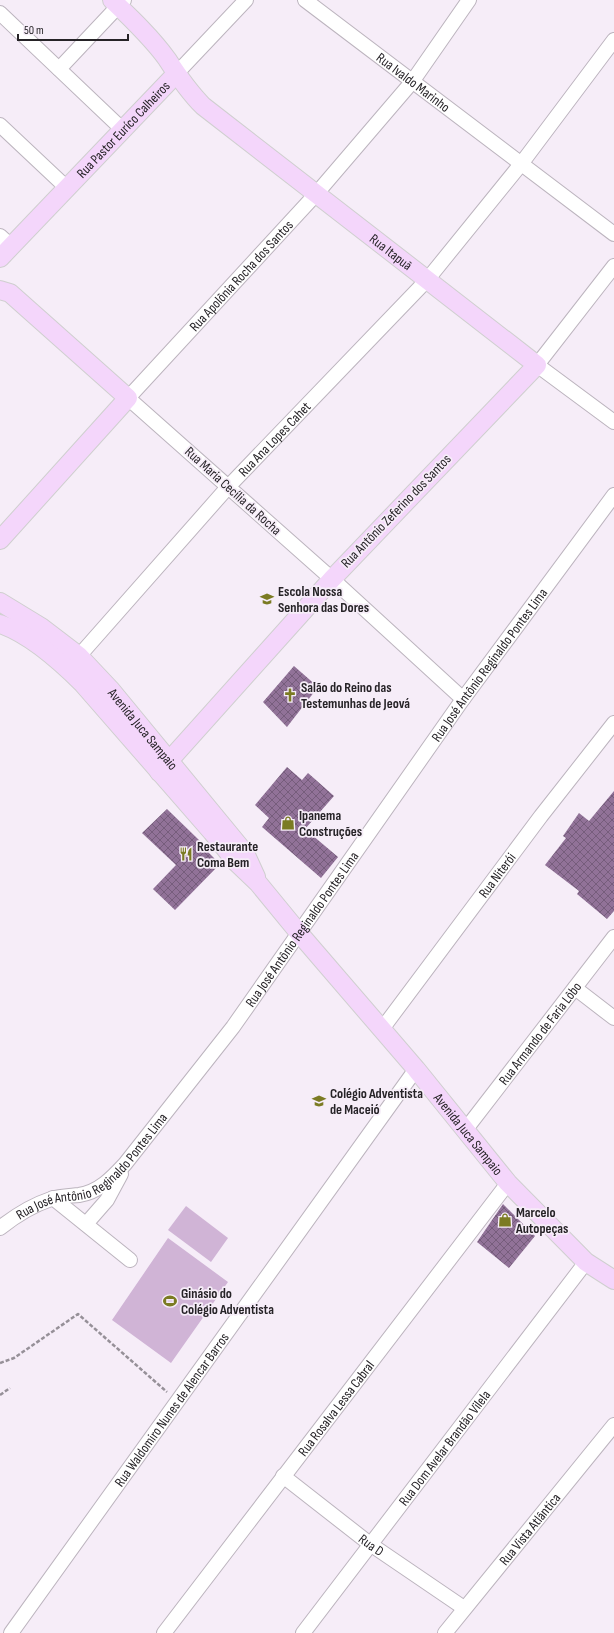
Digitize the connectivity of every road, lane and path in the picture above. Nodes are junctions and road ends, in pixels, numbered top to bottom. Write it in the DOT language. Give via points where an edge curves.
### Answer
graph roads {
  1 [pos="246,0"];
  2 [pos="305,0"];
  3 [pos="469,0"];
  4 [pos="118,2"];
  5 [pos="0,12"];
  6 [pos="614,40"];
  7 [pos="59,69"];
  8 [pos="176,74"];
  9 [pos="412,82"];
  10 [pos="0,125"];
  11 [pos="123,130"];
  12 [pos="521,164"];
  13 [pos="68,189"];
  14 [pos="317,193"];
  15 [pos="614,234"];
  16 [pos="4,247"];
  17 [pos="614,266"];
  18 [pos="0,277"];
  19 [pos="428,280"];
  20 [pos="5,292"];
  21 [pos="537,365"];
  22 [pos="128,398"];
  23 [pos="614,422"];
  24 [pos="228,487"];
  25 [pos="614,495"];
  26 [pos="0,540"];
  27 [pos="332,579"];
  28 [pos="0,602"];
  29 [pos="0,624"];
  30 [pos="79,656"];
  31 [pos="463,699"];
  32 [pos="614,724"];
  33 [pos="165,766"];
  34 [pos="299,934"];
  35 [pos="614,937"];
  36 [pos="575,988"];
  37 [pos="614,1018"];
  38 [pos="382,1030"];
  39 [pos="416,1069"];
  40 [pos="466,1130"];
  41 [pos="125,1164"];
  42 [pos="508,1183"];
  43 [pos="53,1198"];
  44 [pos="86,1224"];
  45 [pos="0,1228"];
  46 [pos="130,1260"];
  47 [pos="586,1262"];
  48 [pos="614,1280"];
  49 [pos="0,1363"];
  50 [pos="10,1388"];
  51 [pos="0,1394"];
  52 [pos="178,1401"];
  53 [pos="614,1425"];
  54 [pos="283,1476"];
  55 [pos="370,1544"];
  56 [pos="464,1608"];
  57 [pos="11,1633"];
  58 [pos="164,1633"];
  59 [pos="303,1633"];
  60 [pos="445,1633"];
  1 -- 8 [label="street, Rua Pastor Euríco Calheiros"];
  2 -- 9 [label="street, Rua Ivaldo Marinho"];
  3 -- 9 [label="street, Rua Apolônia Rocha dos Santos"];
  4 -- 7 [label="street"];
  4 -- 8 [label="main road, Rua Itapuã"];
  5 -- 7 [label="street"];
  6 -- 12 [label="street"];
  7 -- 11 [label="street"];
  8 -- 11 [label="main road, Rua Pastor Euríco Calheiros"];
  8 -- 14 [label="main road, Rua Itapuã" via="203,106"];
  9 -- 12 [label="street, Rua Ivaldo Marinho"];
  9 -- 14 [label="street, Rua Apolônia Rocha dos Santos"];
  10 -- 13 [label="street"];
  11 -- 13 [label="main road, Rua Pastor Euríco Calheiros"];
  12 -- 15 [label="street, Rua Ivaldo Marinho"];
  12 -- 19 [label="street"];
  13 -- 16 [label="main road, Rua Pastor Euríco Calheiros"];
  14 -- 19 [label="main road, Rua Itapuã"];
  14 -- 22 [label="street, Rua Apolônia Rocha dos Santos"];
  17 -- 21 [label="street, Rua Antônio Zeferino dos Santos"];
  18 -- 20 [label="main road, Rua Maria Cecília da Rocha"];
  19 -- 21 [label="main road, Rua Itapuã"];
  19 -- 24 [label="street, Rua Ana Lopes Cahet"];
  20 -- 22 [label="main road, Rua Maria Cecília da Rocha"];
  21 -- 23 [label="street, Rua Itapuã"];
  21 -- 27 [label="main road, Rua Antônio Zeferino dos Santos"];
  22 -- 24 [label="street, Rua Maria Cecília da Rocha"];
  22 -- 26 [label="main road, Rua Apolônia Rocha dos Santos"];
  24 -- 27 [label="street, Rua Maria Cecília da Rocha"];
  24 -- 30 [label="street, Rua Ana Lopes Cahet"];
  25 -- 31 [label="street, Rua José Antônio Reginaldo Pontes Lima"];
  27 -- 31 [label="street, Rua Maria Cecília da Rocha"];
  27 -- 33 [label="main road, Rua Antônio Zeferino dos Santos"];
  28 -- 30 [label="main road, Avenida Juca Sampaio"];
  29 -- 33 [label="main road, Avenida Juca Sampaio" via="34,642 66,667"];
  30 -- 33 [label="main road, Avenida Juca Sampaio" via="111,690"];
  31 -- 34 [label="street, Rua José Antônio Reginaldo Pontes Lima"];
  32 -- 38 [label="street, Rua Niterói" via="541,816"];
  33 -- 34 [label="main road, Avenida Juca Sampaio" via="212,832"];
  34 -- 38 [label="main road, Avenida Juca Sampaio"];
  34 -- 41 [label="street, Rua José Antônio Reginaldo Pontes Lima" via="233,1027"];
  35 -- 36 [label="street, Rua Armando de Faria Lôbo"];
  36 -- 37 [label="street"];
  36 -- 40 [label="street, Rua Armando de Faria Lôbo"];
  38 -- 39 [label="main road, Avenida Juca Sampaio"];
  39 -- 40 [label="main road, Avenida Juca Sampaio"];
  39 -- 52 [label="street, Rua Waldomiro Nunes de Alencar Barros"];
  40 -- 42 [label="main road, Avenida Juca Sampaio"];
  41 -- 43 [label="street, Rua José Antônio Reginaldo Pontes Lima" via="108,1182 93,1191"];
  41 -- 44 [label="street" via="107,1200"];
  42 -- 47 [label="main road, Avenida Juca Sampaio"];
  42 -- 54 [label="street, Rua Rosalva Lessa Cabral"];
  43 -- 44 [label="street"];
  43 -- 45 [label="street, Rua José Antônio Reginaldo Pontes Lima" via="34,1206"];
  44 -- 46 [label="street"];
  47 -- 48 [label="main road, Avenida Juca Sampaio"];
  47 -- 55 [label="street, Rua Dom Avelar Brandão Vilela"];
  49 -- 52 [label="path" via="14,1358 78,1314"];
  50 -- 51 [label="path"];
  52 -- 57 [label="street, Rua Waldomiro Nunes de Alencar Barros"];
  53 -- 56 [label="street, Rua Vista Atlântica"];
  54 -- 55 [label="street, Rua D"];
  54 -- 58 [label="street, Rua Rosalva Lessa Cabral"];
  55 -- 56 [label="street, Rua D"];
  55 -- 59 [label="street, Rua Dom Avelar Brandão Vilela"];
  56 -- 60 [label="street, Rua Vista Atlântica"];
}
